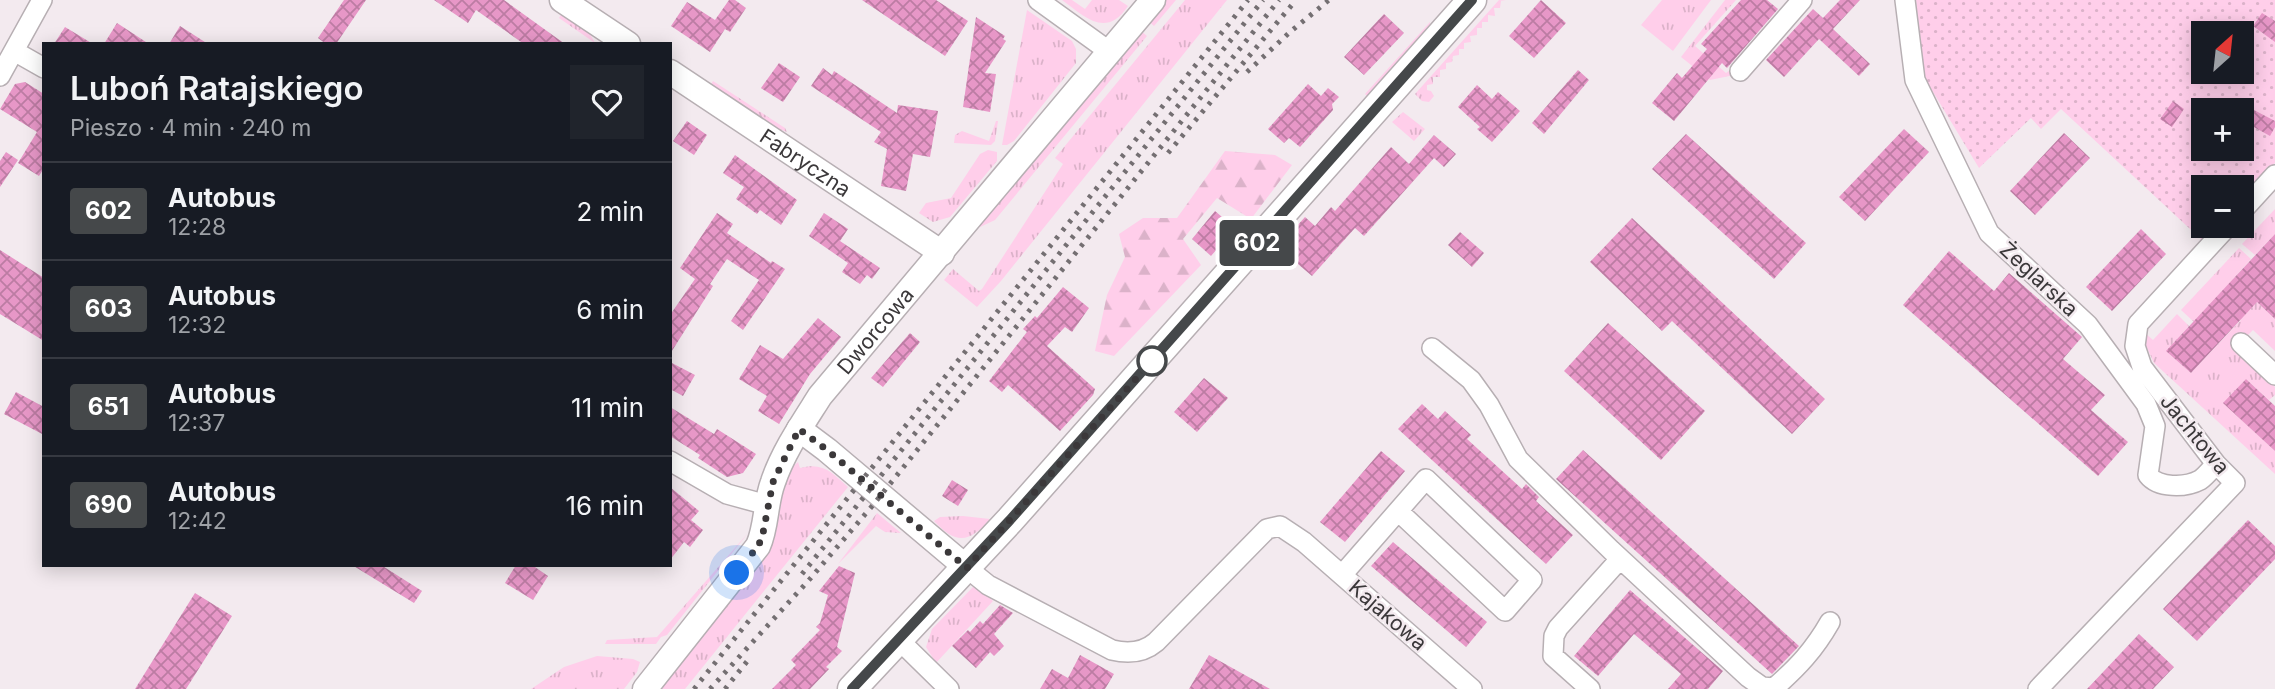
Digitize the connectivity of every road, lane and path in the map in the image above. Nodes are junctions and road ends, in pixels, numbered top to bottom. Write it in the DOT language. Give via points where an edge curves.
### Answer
graph roads {
  1 [pos="41,0"];
  2 [pos="562,0"];
  3 [pos="1038,0"];
  4 [pos="1153,0"];
  5 [pos="1472,0"];
  6 [pos="1802,0"];
  7 [pos="1905,0"];
  8 [pos="625,42"];
  9 [pos="14,51"];
  10 [pos="1110,52"];
  11 [pos="42,67"];
  12 [pos="1740,71"];
  13 [pos="1,73"];
  14 [pos="672,73"];
  15 [pos="2273,181"];
  16 [pos="2254,199"];
  17 [pos="2217,238"];
  18 [pos="942,253"];
  19 [pos="2241,344"];
  20 [pos="1432,348"];
  21 [pos="2275,375"];
  22 [pos="799,429"];
  23 [pos="672,462"];
  24 [pos="2216,464"];
  25 [pos="767,505"];
  26 [pos="1398,511"];
  27 [pos="1620,559"];
  28 [pos="967,568"];
  29 [pos="1342,575"];
  30 [pos="1830,622"];
  31 [pos="899,640"];
  32 [pos="1761,688"];
  33 [pos="645,689"];
  34 [pos="852,689"];
  35 [pos="949,689"];
  36 [pos="1472,689"];
  37 [pos="1590,689"];
  38 [pos="2038,689"];
  1 -- 9 [label="street"];
  2 -- 8 [label="street"];
  3 -- 10 [label="street"];
  4 -- 10 [label="street, Dworcowa"];
  5 -- 28 [label="main road"];
  6 -- 12 [label="street"];
  7 -- 24 [label="street, Żeglarska" via="1914,80 1989,233 2088,325 2146,404 2155,426 2148,475 2164,485 2189,483 2200,480"];
  9 -- 11 [label="street"];
  9 -- 13 [label="street"];
  10 -- 18 [label="street, Dworcowa"];
  14 -- 18 [label="street, Fabryczna"];
  15 -- 16 [label="street"];
  17 -- 24 [label="street, Jachtowa" via="2138,324 2134,340 2142,366"];
  18 -- 22 [label="street, Dworcowa" via="828,385"];
  19 -- 21 [label="street"];
  20 -- 27 [label="street" via="1476,386 1518,459"];
  22 -- 25 [label="street, Dworcowa" via="777,472"];
  22 -- 28 [label="street"];
  23 -- 25 [label="street" via="727,494"];
  24 -- 38 [label="street, Jachtowa" via="2235,482"];
  25 -- 33 [label="street, Dworcowa" via="758,546"];
  26 -- 26 [label="street" via="1426,479 1532,580 1505,611"];
  26 -- 29 [label="street"];
  27 -- 32 [label="street"];
  27 -- 37 [label="street" via="1554,636 1553,656"];
  28 -- 29 [label="street, Kajakowa" via="988,585 1122,652 1156,642 1267,529 1280,526"];
  28 -- 31 [label="main road"];
  29 -- 36 [label="street, Kajakowa"];
  30 -- 32 [label="street" via="1798,667 1774,688"];
  31 -- 34 [label="main road"];
  31 -- 35 [label="street"];
}
